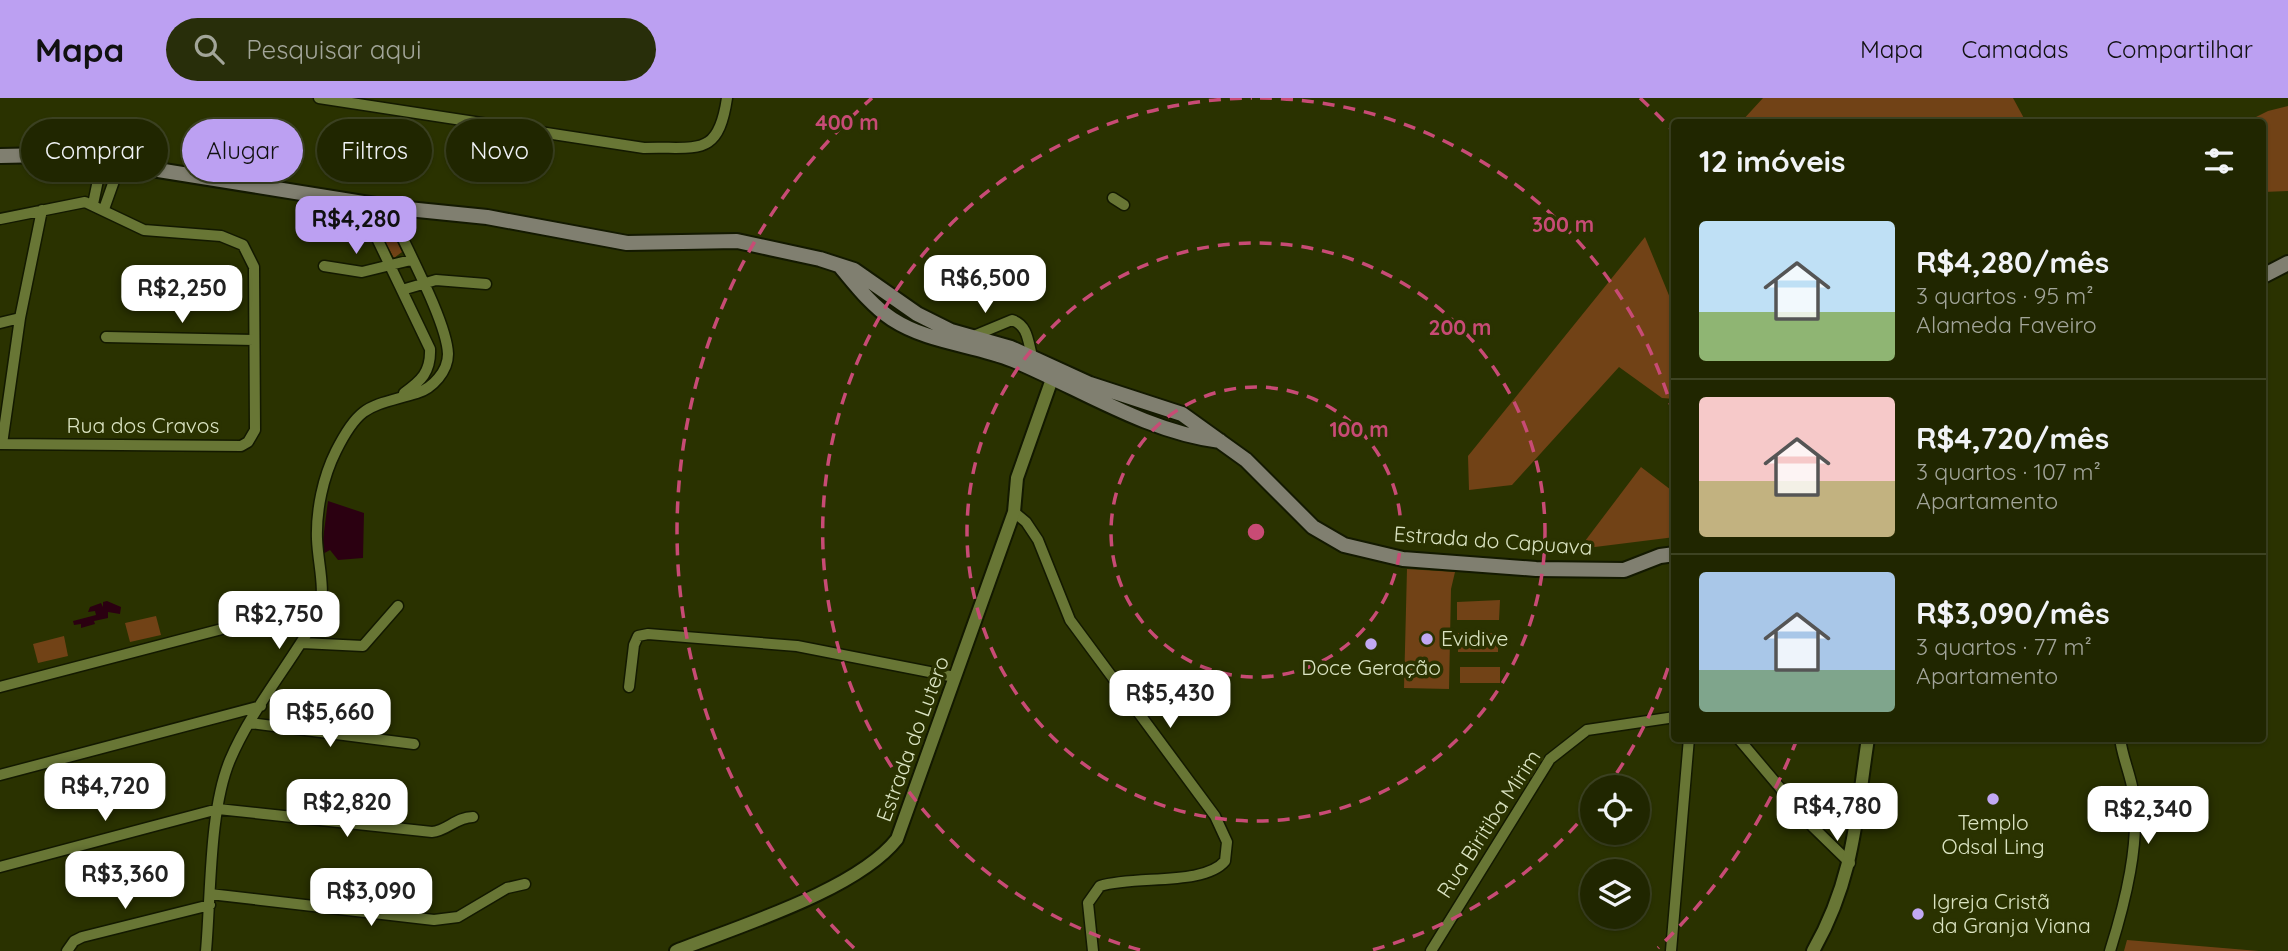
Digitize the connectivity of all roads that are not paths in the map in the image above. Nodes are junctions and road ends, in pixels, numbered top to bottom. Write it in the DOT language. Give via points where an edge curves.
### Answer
graph roads {
  1 [pos="319,98"];
  2 [pos="727,98"];
  3 [pos="0,156"];
  4 [pos="21,156"];
  5 [pos="168,172"];
  6 [pos="98,182"];
  7 [pos="114,182"];
  8 [pos="1113,198"];
  9 [pos="359,203"];
  10 [pos="93,204"];
  11 [pos="1124,205"];
  12 [pos="388,207"];
  13 [pos="104,209"];
  14 [pos="42,210"];
  15 [pos="0,219"];
  16 [pos="411,260"];
  17 [pos="837,263"];
  18 [pos="2288,263"];
  19 [pos="324,265"];
  20 [pos="390,267"];
  21 [pos="2266,274"];
  22 [pos="421,282"];
  23 [pos="486,284"];
  24 [pos="402,290"];
  25 [pos="429,300"];
  26 [pos="902,304"];
  27 [pos="411,307"];
  28 [pos="20,318"];
  29 [pos="892,318"];
  30 [pos="0,323"];
  31 [pos="106,337"];
  32 [pos="970,337"];
  33 [pos="254,340"];
  34 [pos="1032,356"];
  35 [pos="1056,381"];
  36 [pos="400,395"];
  37 [pos="1174,411"];
  38 [pos="1168,427"];
  39 [pos="1220,441"];
  40 [pos="1,444"];
  41 [pos="1014,512"];
  42 [pos="1671,555"];
  43 [pos="398,606"];
  44 [pos="319,613"];
  45 [pos="302,643"];
  46 [pos="955,677"];
  47 [pos="0,687"];
  48 [pos="629,687"];
  49 [pos="261,706"];
  50 [pos="1671,718"];
  51 [pos="250,723"];
  52 [pos="1689,742"];
  53 [pos="1741,742"];
  54 [pos="1867,742"];
  55 [pos="2121,742"];
  56 [pos="414,744"];
  57 [pos="0,775"];
  58 [pos="218,809"];
  59 [pos="473,817"];
  60 [pos="1850,863"];
  61 [pos="0,867"];
  62 [pos="525,884"];
  63 [pos="210,900"];
  64 [pos="67,951"];
  65 [pos="206,951"];
  66 [pos="676,951"];
  67 [pos="1093,951"];
  68 [pos="1431,951"];
  69 [pos="1671,951"];
  70 [pos="1812,951"];
  71 [pos="2110,951"];
  1 -- 2 [label="street" via="644,148 712,141 720,133"];
  3 -- 4 [label="main road, Estrada do Capuava"];
  5 -- 9 [label="main road, Estrada do Capuava"];
  6 -- 10 [label="street"];
  7 -- 13 [label="street"];
  8 -- 11 [label="street"];
  9 -- 12 [label="main road, Estrada do Capuava"];
  9 -- 20 [label="street"];
  10 -- 13 [label="street, Rua dos Cravos"];
  10 -- 14 [label="street, Rua dos Cravos" via="76,202"];
  12 -- 16 [label="street"];
  12 -- 17 [label="main road, Estrada do Capuava" via="487,217 627,243 737,242"];
  13 -- 33 [label="street, Rua dos Cravos" via="144,230 221,236 243,245 254,267"];
  14 -- 15 [label="street, Rua dos Cravos"];
  14 -- 28 [label="street"];
  16 -- 20 [label="street"];
  16 -- 22 [label="street"];
  17 -- 26 [label="main road, Estrada do Capuava" via="869,278"];
  17 -- 29 [label="main road, Estrada do Capuava" via="865,296"];
  18 -- 21 [label="main road"];
  19 -- 20 [label="street" via="362,272"];
  20 -- 24 [label="street"];
  22 -- 23 [label="street"];
  22 -- 24 [label="street"];
  22 -- 25 [label="street"];
  24 -- 27 [label="street"];
  25 -- 27 [label="street"];
  25 -- 36 [label="street" via="445,332 446,366 424,390"];
  26 -- 29 [label="main road" via="892,308"];
  26 -- 32 [label="main road, Estrada do Capuava" via="933,324"];
  27 -- 36 [label="street" via="424,332 431,361 420,382"];
  28 -- 30 [label="street"];
  28 -- 40 [label="street"];
  29 -- 35 [label="main road, Estrada do Capuava" via="926,335 1012,359"];
  31 -- 33 [label="street"];
  32 -- 34 [label="main road, Estrada do Capuava"];
  32 -- 34 [label="street" via="1012,320 1025,327"];
  33 -- 40 [label="street, Rua dos Cravos" via="255,430 241,446"];
  34 -- 37 [label="main road, Estrada do Capuava" via="1090,384"];
  35 -- 38 [label="main road, Estrada do Capuava"];
  35 -- 41 [label="street, Estrada do Lutero" via="1017,478"];
  36 -- 44 [label="street" via="364,410 334,454 318,516 323,588"];
  37 -- 38 [label="main road"];
  37 -- 39 [label="main road, Estrada do Capuava"];
  38 -- 39 [label="main road, Estrada do Capuava"];
  39 -- 42 [label="main road, Estrada do Capuava" via="1246,460 1313,527 1344,545 1378,554 1451,564 1624,570"];
  41 -- 46 [label="street, Estrada do Lutero"];
  41 -- 67 [label="street" via="1038,540 1070,620 1224,830 1227,842 1225,861 1211,874 1133,878 1100,886 1088,903"];
  43 -- 45 [label="street" via="363,646"];
  44 -- 45 [label="street"];
  44 -- 47 [label="street" via="287,612"];
  45 -- 49 [label="street"];
  46 -- 48 [label="street" via="797,646 648,634 639,636 634,645"];
  46 -- 66 [label="street, Estrada do Lutero" via="913,802 886,854 853,877"];
  49 -- 51 [label="street"];
  49 -- 57 [label="street"];
  50 -- 68 [label="street, Rua Biritiba Mirim" via="1587,730 1550,759"];
  51 -- 56 [label="street"];
  51 -- 58 [label="street" via="230,759"];
  52 -- 69 [label="street"];
  53 -- 60 [label="street"];
  54 -- 60 [label="street"];
  55 -- 71 [label="street" via="2135,817"];
  58 -- 59 [label="street" via="432,832"];
  58 -- 61 [label="street"];
  58 -- 63 [label="street"];
  60 -- 70 [label="street"];
  62 -- 63 [label="street" via="508,888 458,917 433,920"];
  63 -- 64 [label="street" via="82,937"];
  63 -- 65 [label="street"];
}
